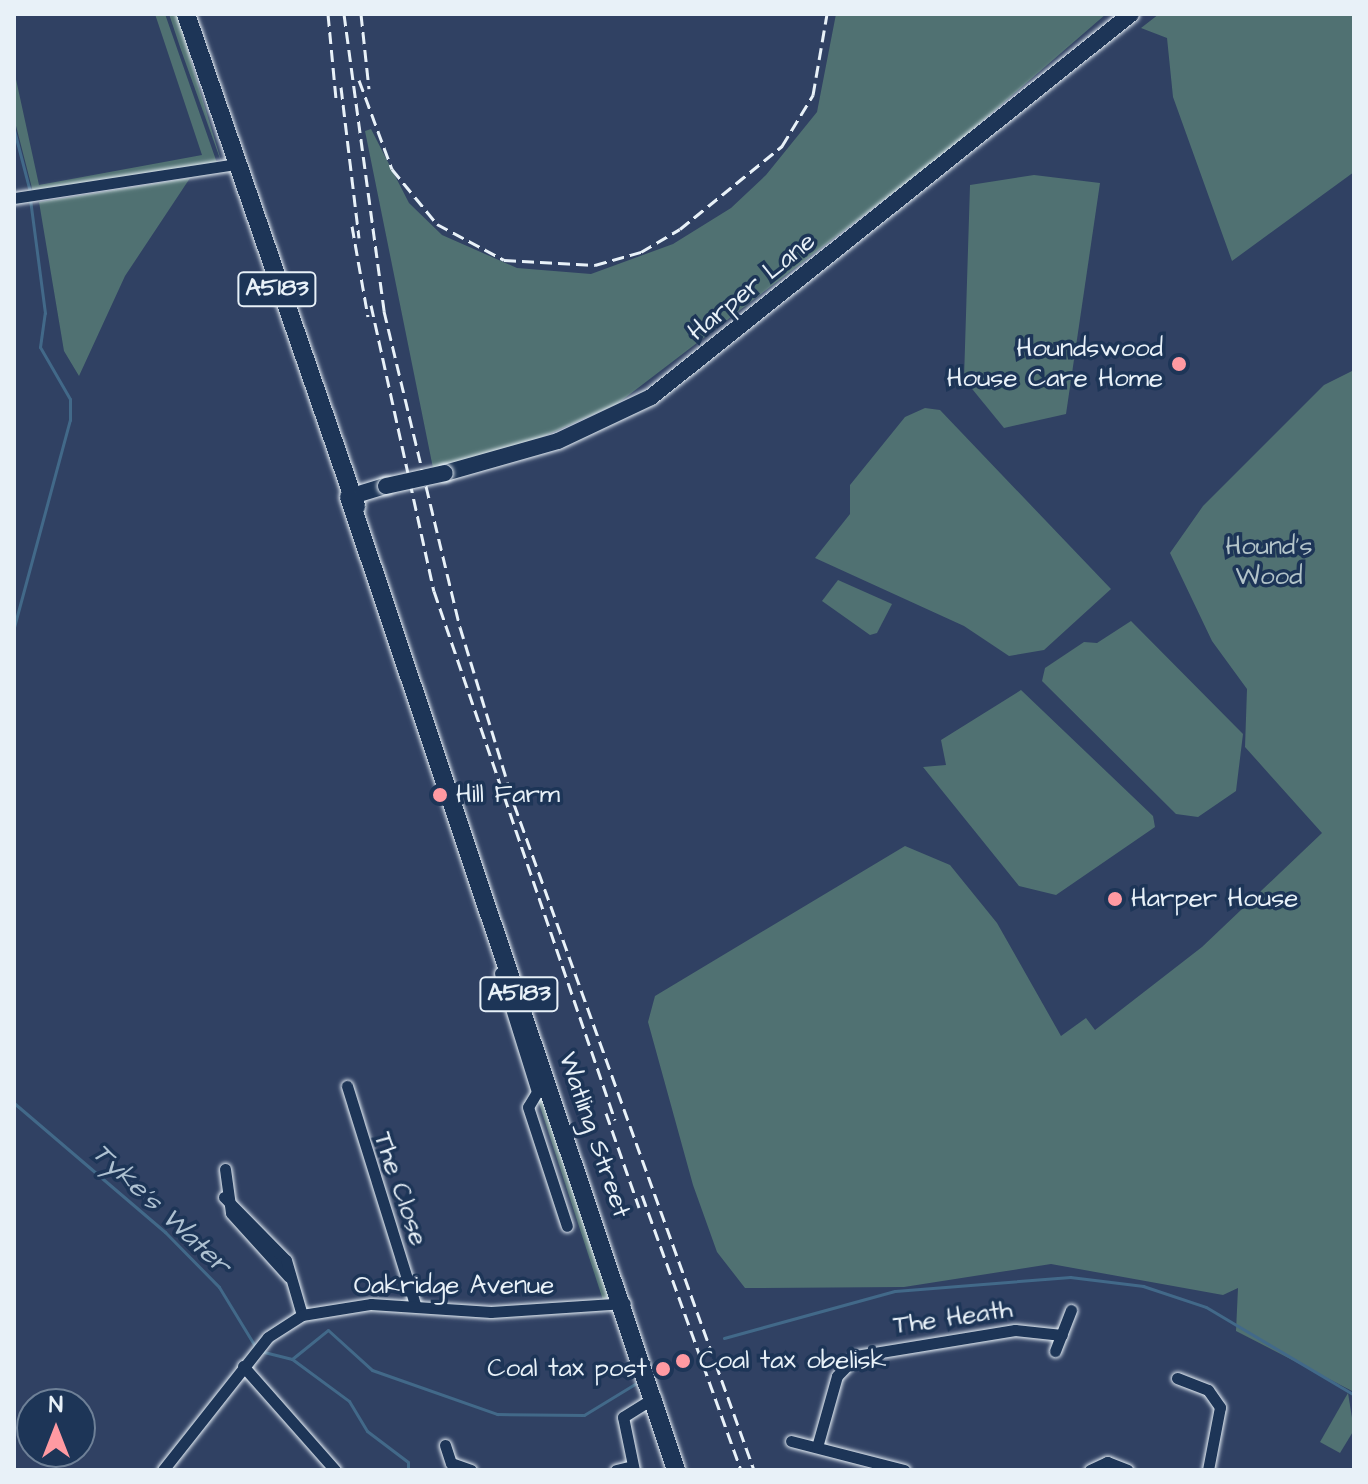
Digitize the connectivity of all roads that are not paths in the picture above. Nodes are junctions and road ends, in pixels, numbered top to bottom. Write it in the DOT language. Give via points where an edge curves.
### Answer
graph roads {
  1 [pos="186,14"];
  2 [pos="1131,14"];
  3 [pos="236,164"];
  4 [pos="24,197"];
  5 [pos="349,497"];
  6 [pos="347,1086"];
  7 [pos="543,1090"];
  8 [pos="225,1169"];
  9 [pos="567,1226"];
  10 [pos="625,1303"];
  11 [pos="415,1304"];
  12 [pos="1071,1310"];
  13 [pos="302,1315"];
  14 [pos="1062,1335"];
  15 [pos="1055,1351"];
  16 [pos="243,1366"];
  17 [pos="1177,1378"];
  18 [pos="655,1397"];
  19 [pos="791,1441"];
  20 [pos="445,1445"];
  21 [pos="817,1447"];
  22 [pos="883,1467"];
  23 [pos="633,1468"];
  24 [pos="163,1470"];
  25 [pos="335,1470"];
  26 [pos="471,1470"];
  27 [pos="616,1470"];
  28 [pos="676,1470"];
  29 [pos="904,1470"];
  30 [pos="1090,1470"];
  31 [pos="1128,1470"];
  32 [pos="1208,1470"];
  1 -- 3 [label="main road, A5183"];
  2 -- 5 [label="main road, Harper Lane, bridge" via="651,397 558,441"];
  3 -- 4 [label="street"];
  3 -- 5 [label="main road, A5183"];
  5 -- 7 [label="main road, Watling Street / A5183" via="499,929"];
  6 -- 11 [label="street, The Close"];
  7 -- 9 [label="street" via="528,1107"];
  7 -- 10 [label="main road, Watling Street / A5183"];
  8 -- 13 [label="street" via="224,1197 289,1277"];
  10 -- 11 [label="street, Oakridge Avenue" via="499,1312"];
  10 -- 18 [label="main road, Watling Street / A5183"];
  11 -- 13 [label="street, Oakridge Avenue"];
  12 -- 14 [label="street"];
  13 -- 16 [label="street, Oakridge Avenue"];
  14 -- 15 [label="street"];
  14 -- 21 [label="street, The Heath" via="1015,1330 856,1356 832,1386"];
  16 -- 24 [label="street, Oakridge Avenue"];
  16 -- 25 [label="street"];
  17 -- 32 [label="street" via="1208,1390 1220,1407"];
  18 -- 23 [label="street" via="623,1417"];
  18 -- 28 [label="main road, Watling Street / A5183"];
  19 -- 21 [label="street"];
  20 -- 26 [label="street" via="451,1463"];
  21 -- 22 [label="street"];
  22 -- 29 [label="street"];
  23 -- 27 [label="street"];
  30 -- 31 [label="street" via="1107,1462"];
}
